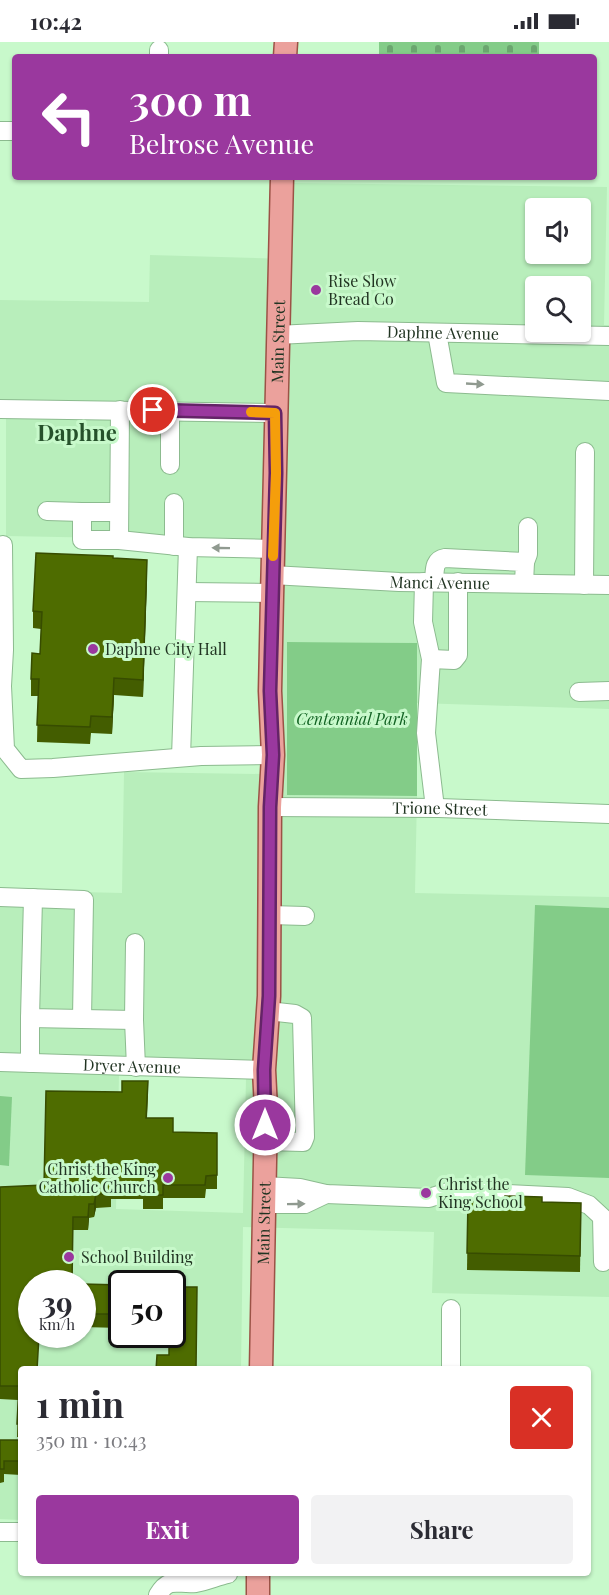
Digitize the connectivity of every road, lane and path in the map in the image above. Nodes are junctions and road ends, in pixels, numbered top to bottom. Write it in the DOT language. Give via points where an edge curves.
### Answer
graph roads {
  1 [pos="282,180"];
  2 [pos="437,333"];
  3 [pos="277,335"];
  4 [pos="609,336"];
  5 [pos="609,391"];
  6 [pos="0,409"];
  7 [pos="120,410"];
  8 [pos="170,410"];
  9 [pos="275,413"];
  10 [pos="585,452"];
  11 [pos="170,465"];
  12 [pos="174,504"];
  13 [pos="47,511"];
  14 [pos="82,512"];
  15 [pos="119,512"];
  16 [pos="528,527"];
  17 [pos="119,540"];
  18 [pos="3,545"];
  19 [pos="181,547"];
  20 [pos="273,549"];
  21 [pos="525,562"];
  22 [pos="2,581"];
  23 [pos="429,582"];
  24 [pos="458,582"];
  25 [pos="524,583"];
  26 [pos="272,584"];
  27 [pos="584,585"];
  28 [pos="609,585"];
  29 [pos="187,592"];
  30 [pos="431,659"];
  31 [pos="609,691"];
  32 [pos="579,692"];
  33 [pos="273,755"];
  34 [pos="181,757"];
  35 [pos="270,807"];
  36 [pos="435,808"];
  37 [pos="609,814"];
  38 [pos="0,897"];
  39 [pos="33,898"];
  40 [pos="270,915"];
  41 [pos="305,916"];
  42 [pos="135,943"];
  43 [pos="268,1011"];
  44 [pos="30,1018"];
  45 [pos="82,1019"];
  46 [pos="134,1020"];
  47 [pos="0,1062"];
  48 [pos="30,1063"];
  49 [pos="136,1067"];
  50 [pos="264,1070"];
  51 [pos="265,1142"];
  52 [pos="264,1195"];
  53 [pos="603,1262"];
  54 [pos="451,1309"];
  55 [pos="261,1366"];
  56 [pos="451,1366"];
  57 [pos="0,1532"];
  58 [pos="18,1532"];
  59 [pos="223,1576"];
  60 [pos="258,1576"];
  61 [pos="191,1589"];
  62 [pos="158,1595"];
  63 [pos="258,1595"];
  1 -- 3 [label="main road, Main Street"];
  2 -- 3 [label="street, Daphne Avenue"];
  2 -- 4 [label="street, Daphne Avenue"];
  2 -- 5 [label="street, one-way" via="446,383"];
  3 -- 9 [label="main road, Main Street"];
  6 -- 7 [label="street"];
  7 -- 8 [label="street"];
  7 -- 15 [label="street"];
  8 -- 9 [label="street"];
  8 -- 11 [label="street"];
  9 -- 20 [label="main road, Main Street"];
  10 -- 27 [label="street"];
  12 -- 19 [label="street"];
  13 -- 14 [label="street"];
  14 -- 15 [label="street"];
  14 -- 17 [label="street" via="82,540"];
  15 -- 17 [label="street"];
  16 -- 21 [label="street"];
  17 -- 19 [label="street"];
  18 -- 22 [label="street"];
  20 -- 19 [label="street, one-way"];
  19 -- 29 [label="street"];
  20 -- 26 [label="main road, Main Street"];
  21 -- 23 [label="street" via="439,559"];
  21 -- 25 [label="street"];
  22 -- 34 [label="street" via="5,749 21,769"];
  23 -- 24 [label="street, Manci Avenue"];
  23 -- 26 [label="street, Manci Avenue"];
  23 -- 30 [label="street" via="423,622"];
  24 -- 25 [label="street, Manci Avenue"];
  24 -- 30 [label="street" via="458,655 454,660"];
  25 -- 27 [label="street, Manci Avenue"];
  26 -- 29 [label="street, Manci Avenue"];
  26 -- 33 [label="main road, Main Street"];
  27 -- 28 [label="street, Manci Avenue"];
  29 -- 34 [label="street"];
  30 -- 36 [label="street" via="426,733"];
  31 -- 32 [label="street"];
  33 -- 34 [label="street"];
  33 -- 35 [label="main road, Main Street"];
  35 -- 36 [label="street, Trione Street"];
  35 -- 40 [label="main road, Main Street"];
  36 -- 37 [label="street, Trione Street"];
  38 -- 39 [label="street"];
  39 -- 44 [label="street"];
  39 -- 45 [label="street" via="84,900"];
  40 -- 41 [label="street"];
  40 -- 43 [label="main road, Main Street"];
  42 -- 46 [label="street"];
  43 -- 50 [label="main road, Main Street"];
  43 -- 51 [label="street" via="302,1018 305,1137 303,1142"];
  44 -- 45 [label="street"];
  44 -- 48 [label="street"];
  45 -- 46 [label="street"];
  46 -- 49 [label="street"];
  47 -- 48 [label="street, Dryer Avenue"];
  48 -- 49 [label="street, Dryer Avenue"];
  49 -- 50 [label="street, Dryer Avenue"];
  50 -- 51 [label="main road, Main Street"];
  51 -- 52 [label="main road, Main Street"];
  52 -- 53 [label="street" via="300,1188 326,1194 429,1198 451,1191 568,1197 589,1205 602,1217"];
  52 -- 55 [label="main road, Main Street"];
  54 -- 56 [label="street"];
  57 -- 58 [label="street"];
  59 -- 61 [label="street"];
  60 -- 63 [label="main road"];
  61 -- 62 [label="street" via="173,1582 162,1587"];
}
